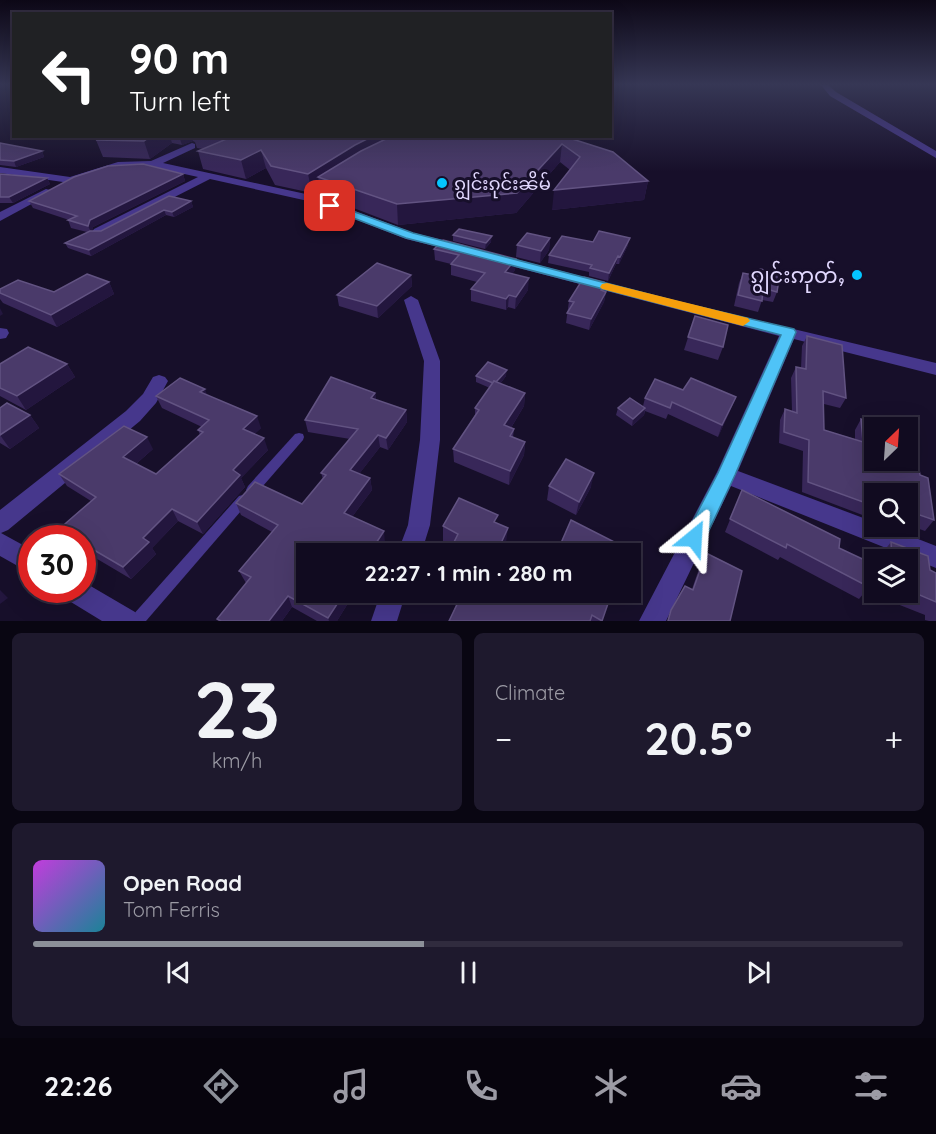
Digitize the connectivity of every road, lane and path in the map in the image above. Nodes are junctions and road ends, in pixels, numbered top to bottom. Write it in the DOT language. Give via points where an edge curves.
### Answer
graph roads {
  1 [pos="867,114"];
  2 [pos="192,146"];
  3 [pos="936,155"];
  4 [pos="153,164"];
  5 [pos="0,170"];
  6 [pos="210,175"];
  7 [pos="70,180"];
  8 [pos="335,181"];
  9 [pos="311,198"];
  10 [pos="0,218"];
  11 [pos="98,232"];
  12 [pos="411,300"];
  13 [pos="789,332"];
  14 [pos="936,369"];
  15 [pos="159,381"];
  16 [pos="298,437"];
  17 [pos="726,475"];
  18 [pos="0,523"];
  19 [pos="0,543"];
  20 [pos="413,543"];
  21 [pos="18,554"];
  22 [pos="936,557"];
  23 [pos="96,603"];
  24 [pos="390,603"];
  25 [pos="126,621"];
  26 [pos="137,621"];
  27 [pos="384,621"];
  28 [pos="652,621"];
  1 -- 3 [label="street"];
  2 -- 4 [label="street"];
  4 -- 6 [label="street"];
  4 -- 7 [label="street" via="118,165"];
  5 -- 7 [label="street"];
  6 -- 9 [label="street"];
  6 -- 11 [label="street"];
  7 -- 10 [label="street"];
  8 -- 9 [label="lane"];
  9 -- 13 [label="street" via="410,236"];
  12 -- 20 [label="street" via="432,361 430,440 419,525"];
  13 -- 14 [label="street"];
  13 -- 17 [label="street"];
  15 -- 18 [label="street" via="134,416"];
  16 -- 26 [label="lane"];
  17 -- 22 [label="street"];
  17 -- 28 [label="street"];
  19 -- 21 [label="street"];
  23 -- 25 [label="street"];
  24 -- 27 [label="street"];
}
